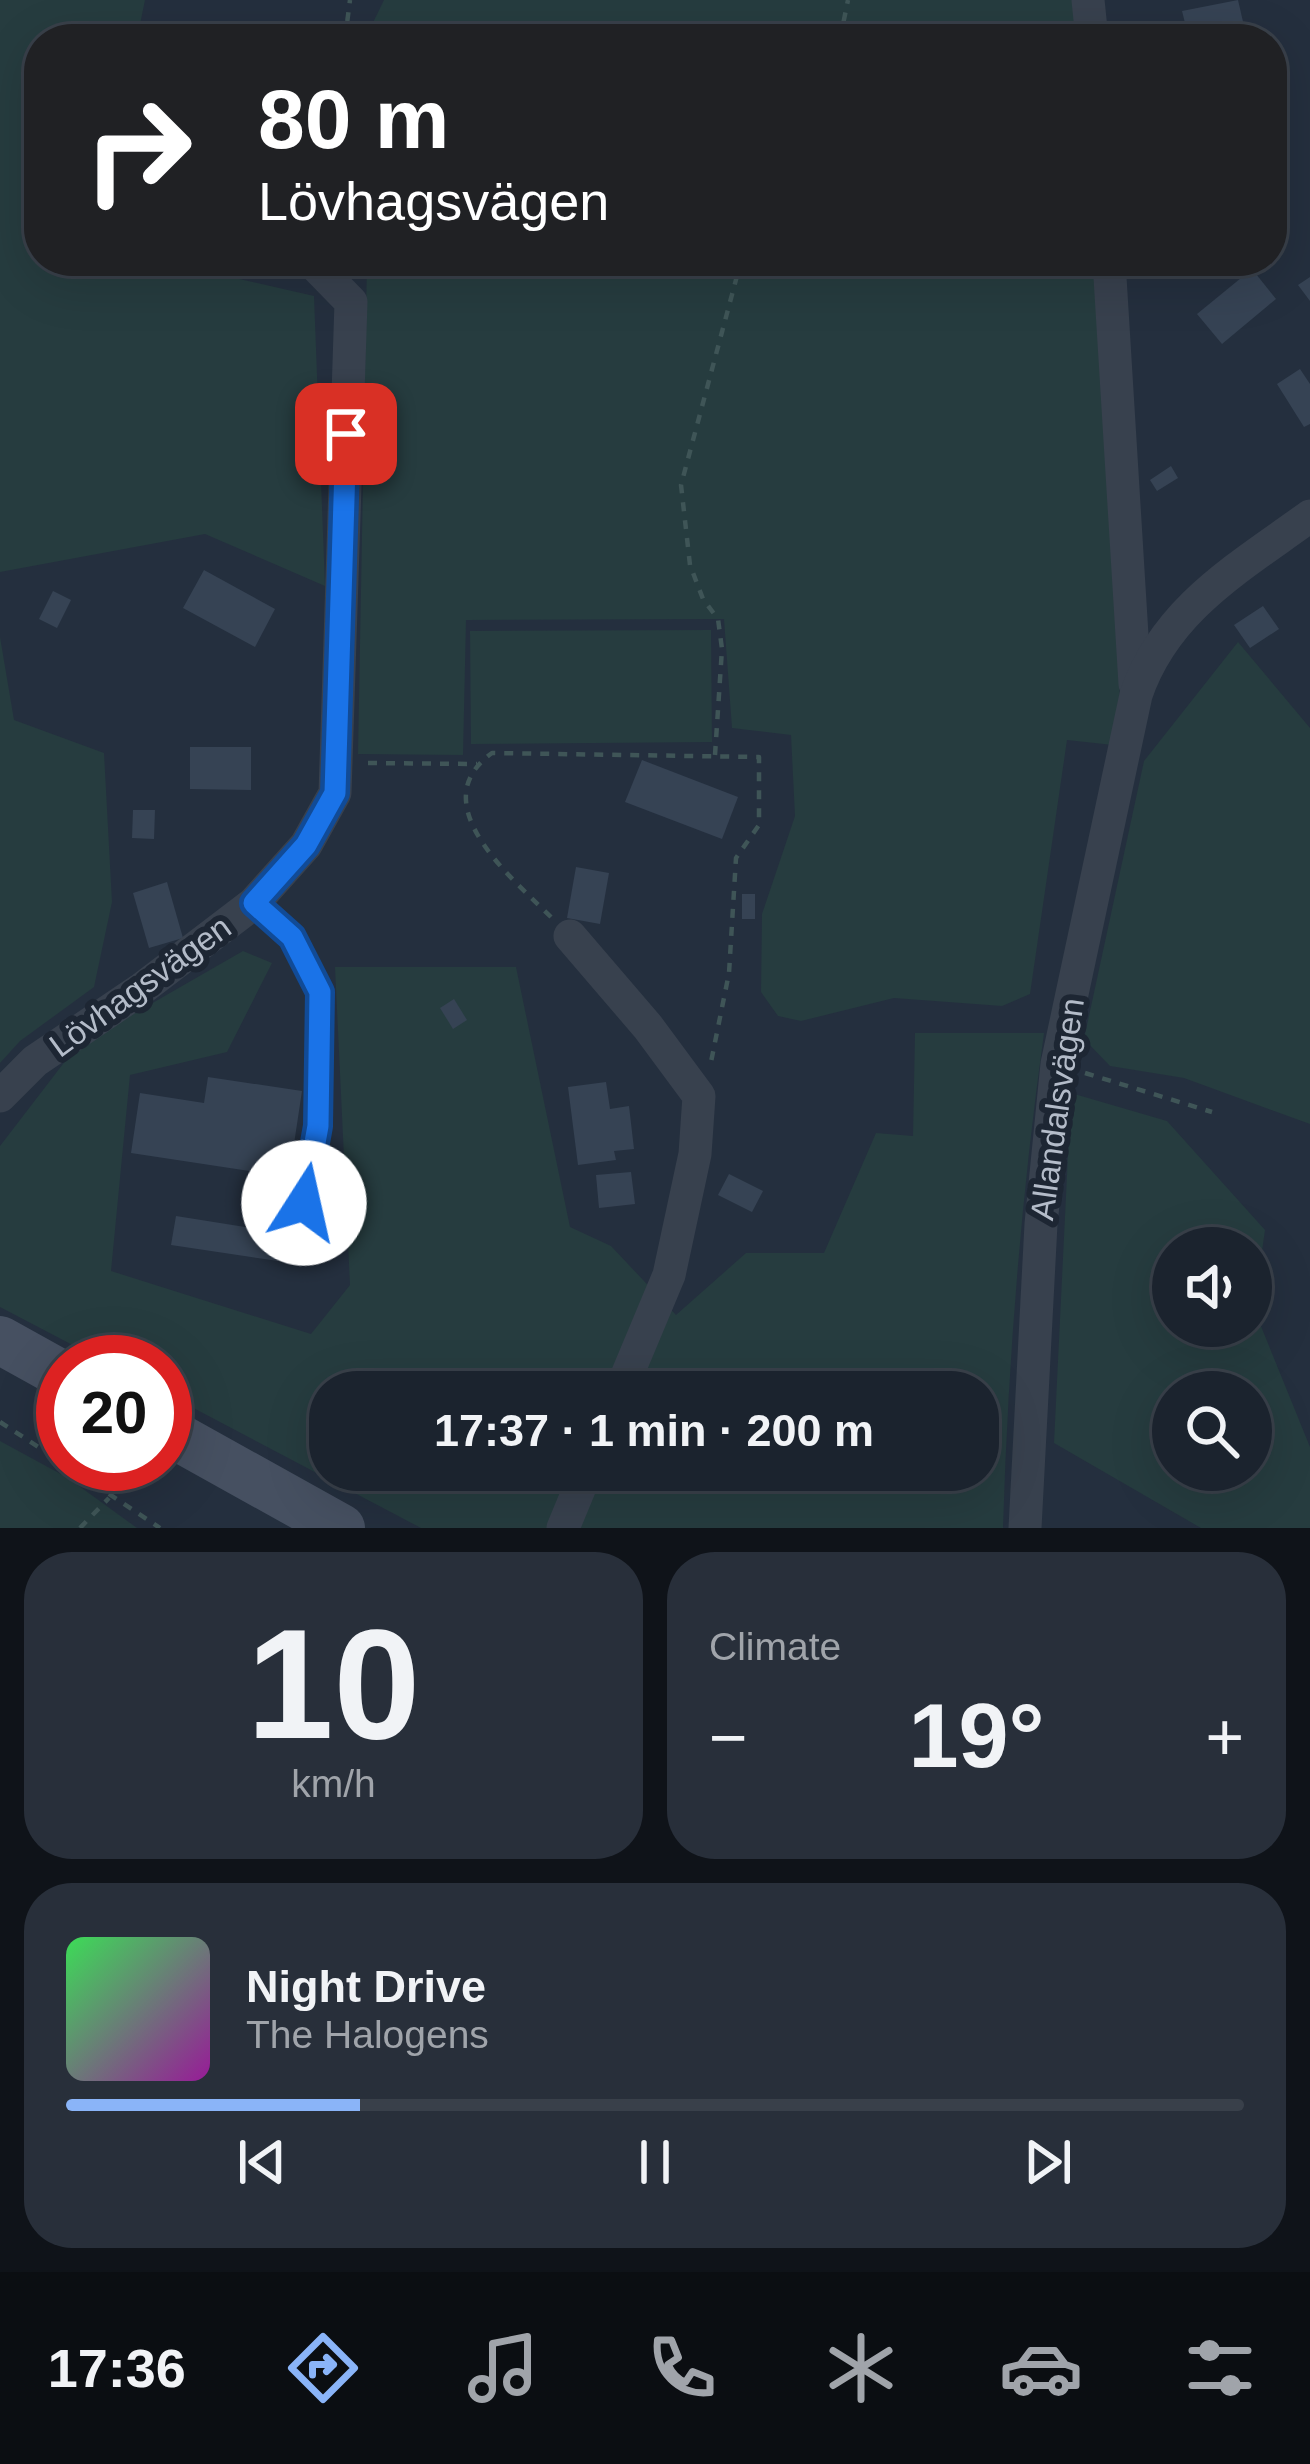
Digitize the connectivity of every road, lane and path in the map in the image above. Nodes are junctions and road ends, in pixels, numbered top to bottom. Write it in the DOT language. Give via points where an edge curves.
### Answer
graph roads {
  1 [pos="326,276"];
  2 [pos="737,276"];
  3 [pos="1109,276"];
  4 [pos="1310,516"];
  5 [pos="1136,695"];
  6 [pos="715,755"];
  7 [pos="338,763"];
  8 [pos="477,764"];
  9 [pos="254,903"];
  10 [pos="570,937"];
  11 [pos="1057,1064"];
  12 [pos="0,1096"];
  13 [pos="699,1096"];
  14 [pos="1212,1112"];
  15 [pos="304,1203"];
  16 [pos="0,1340"];
  17 [pos="36,1360"];
  18 [pos="629,1371"];
  19 [pos="0,1422"];
  20 [pos="192,1445"];
  21 [pos="36,1446"];
  22 [pos="100,1491"];
  23 [pos="578,1491"];
  24 [pos="109,1498"];
  25 [pos="80,1528"];
  26 [pos="160,1528"];
  27 [pos="341,1528"];
  28 [pos="563,1528"];
  29 [pos="1024,1528"];
  1 -- 7 [label="street, Lövhagsvägen" via="351,302"];
  2 -- 6 [label="path" via="681,484 690,565 718,619 722,649"];
  3 -- 5 [label="street, Allandalsvägen"];
  4 -- 5 [label="street, Allandalsvägen" via="1194,601 1147,663"];
  5 -- 11 [label="street, Allandalsvägen"];
  6 -- 8 [label="path" via="492,753"];
  6 -- 13 [label="path" via="759,757 759,825 736,859 726,991"];
  7 -- 8 [label="path"];
  7 -- 9 [label="street, Lövhagsvägen" via="335,793 306,845"];
  8 -- 10 [label="path" via="467,796 479,842"];
  9 -- 12 [label="street, Lövhagsvägen" via="35,1061"];
  9 -- 15 [label="lane" via="292,937 320,992 318,1126"];
  10 -- 13 [label="street"];
  11 -- 14 [label="path"];
  11 -- 29 [label="street, Allandalsvägen"];
  13 -- 18 [label="street" via="669,1276"];
  16 -- 17 [label="main road"];
  19 -- 21 [label="path"];
  20 -- 27 [label="main road"];
  22 -- 24 [label="path"];
  23 -- 28 [label="street"];
  24 -- 25 [label="path"];
  24 -- 26 [label="path"];
}
